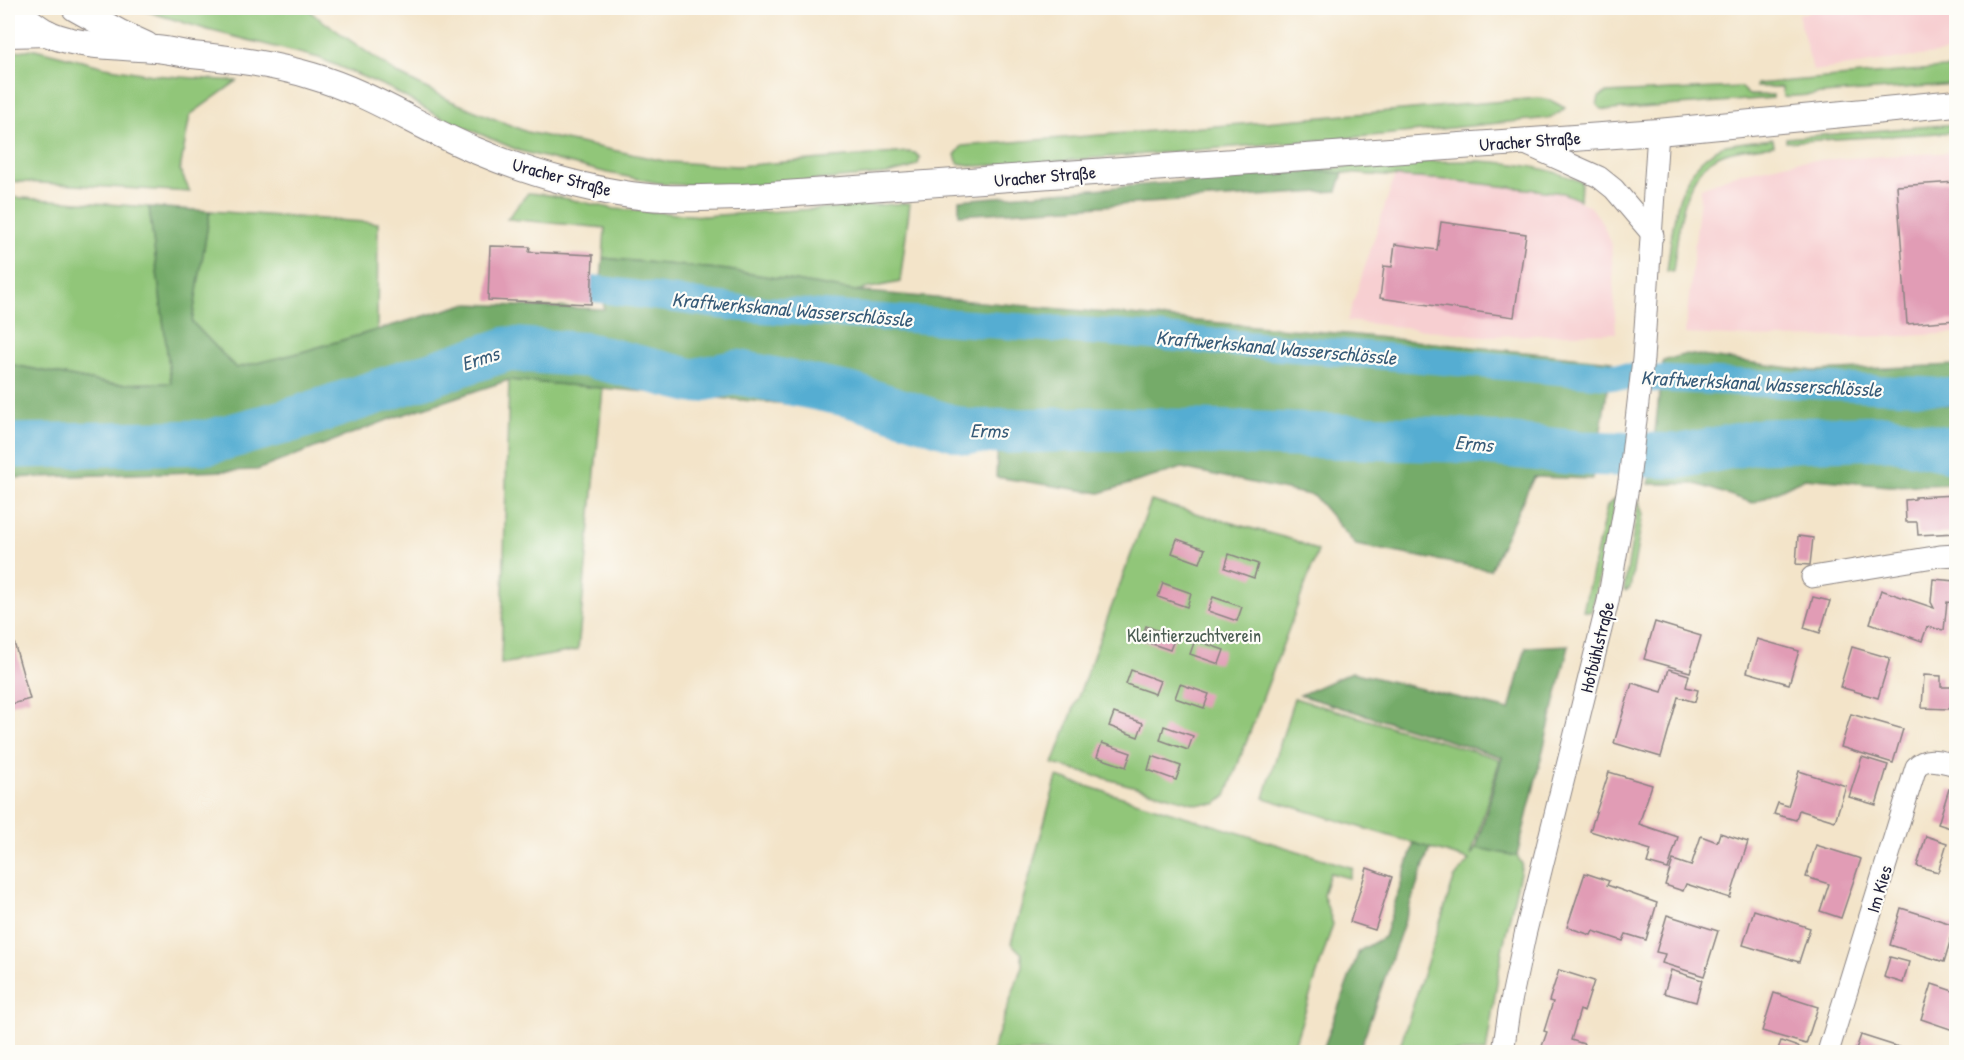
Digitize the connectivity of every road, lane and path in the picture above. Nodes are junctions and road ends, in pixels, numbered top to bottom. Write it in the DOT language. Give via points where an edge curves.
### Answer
graph roads {
  1 [pos="12,8"];
  2 [pos="85,11"];
  3 [pos="48,33"];
  4 [pos="8,34"];
  5 [pos="158,50"];
  6 [pos="1956,103"];
  7 [pos="1658,132"];
  8 [pos="1518,141"];
  9 [pos="1653,235"];
  10 [pos="1956,555"];
  11 [pos="1812,578"];
  12 [pos="1956,765"];
  13 [pos="1503,1053"];
  14 [pos="1828,1053"];
  1 -- 3 [label="street, Uracher Straße"];
  2 -- 5 [label="street, Uracher Straße"];
  3 -- 4 [label="street"];
  3 -- 5 [label="street, Uracher Straße" via="113,48"];
  5 -- 8 [label="street, Uracher Straße" via="311,75 379,101 512,165 602,190 663,198 742,197"];
  6 -- 7 [label="street, Uracher Straße"];
  7 -- 8 [label="street, Uracher Straße"];
  7 -- 9 [label="street, Hofbühlstraße"];
  8 -- 9 [label="street" via="1599,177"];
  9 -- 13 [label="street, Hofbühlstraße" via="1629,481 1608,601 1525,935"];
  10 -- 11 [label="street"];
  12 -- 14 [label="street, Im Kies" via="1928,759 1916,767"];
}
